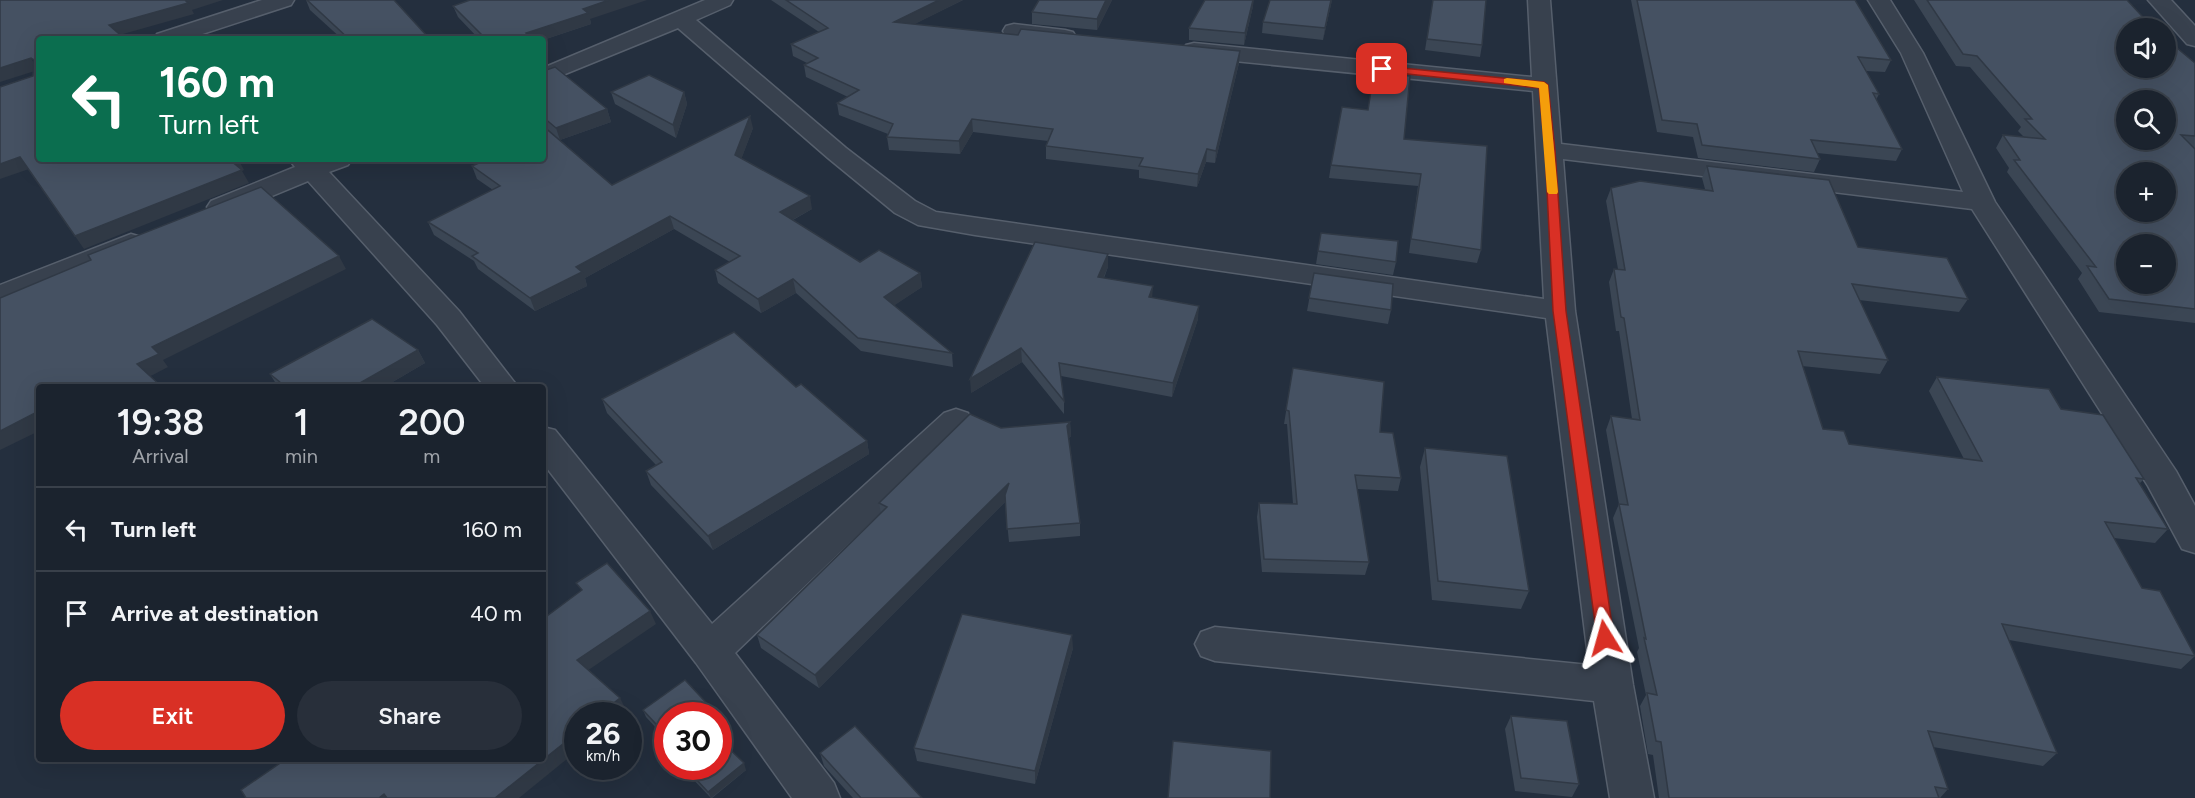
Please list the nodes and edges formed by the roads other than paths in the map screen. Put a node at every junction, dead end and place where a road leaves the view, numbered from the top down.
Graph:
1 (284, 0) edge
2 (722, 0) edge
3 (1539, 0) edge
4 (1879, 0) edge
5 (2159, 0) edge
6 (681, 19) junction
7 (1014, 31) dead end
8 (176, 36) edge
9 (1084, 38) edge
10 (2195, 39) edge
11 (1167, 47) edge
12 (546, 75) edge
13 (1544, 85) junction
14 (1550, 150) junction
15 (318, 162) edge
16 (1981, 202) junction
17 (194, 218) edge
18 (151, 235) edge
19 (0, 296) edge
20 (1560, 311) junction
21 (500, 384) edge
22 (956, 421) dead end
23 (546, 443) edge
24 (2195, 539) edge
25 (1215, 644) dead end
26 (710, 651) junction
27 (1612, 685) junction
28 (818, 798) edge
29 (1632, 798) edge

1 - 8 street
2 - 6 street
3 - 13 street
4 - 16 street
5 - 10 street
6 - 12 street
6 - 20 street
7 - 9 street
11 - 13 street
13 - 14 street
14 - 16 street
14 - 20 street
15 - 17 street
15 - 21 street
16 - 24 street
18 - 19 street
20 - 27 street
22 - 26 street
23 - 26 street
25 - 27 street
26 - 28 street
27 - 29 street

